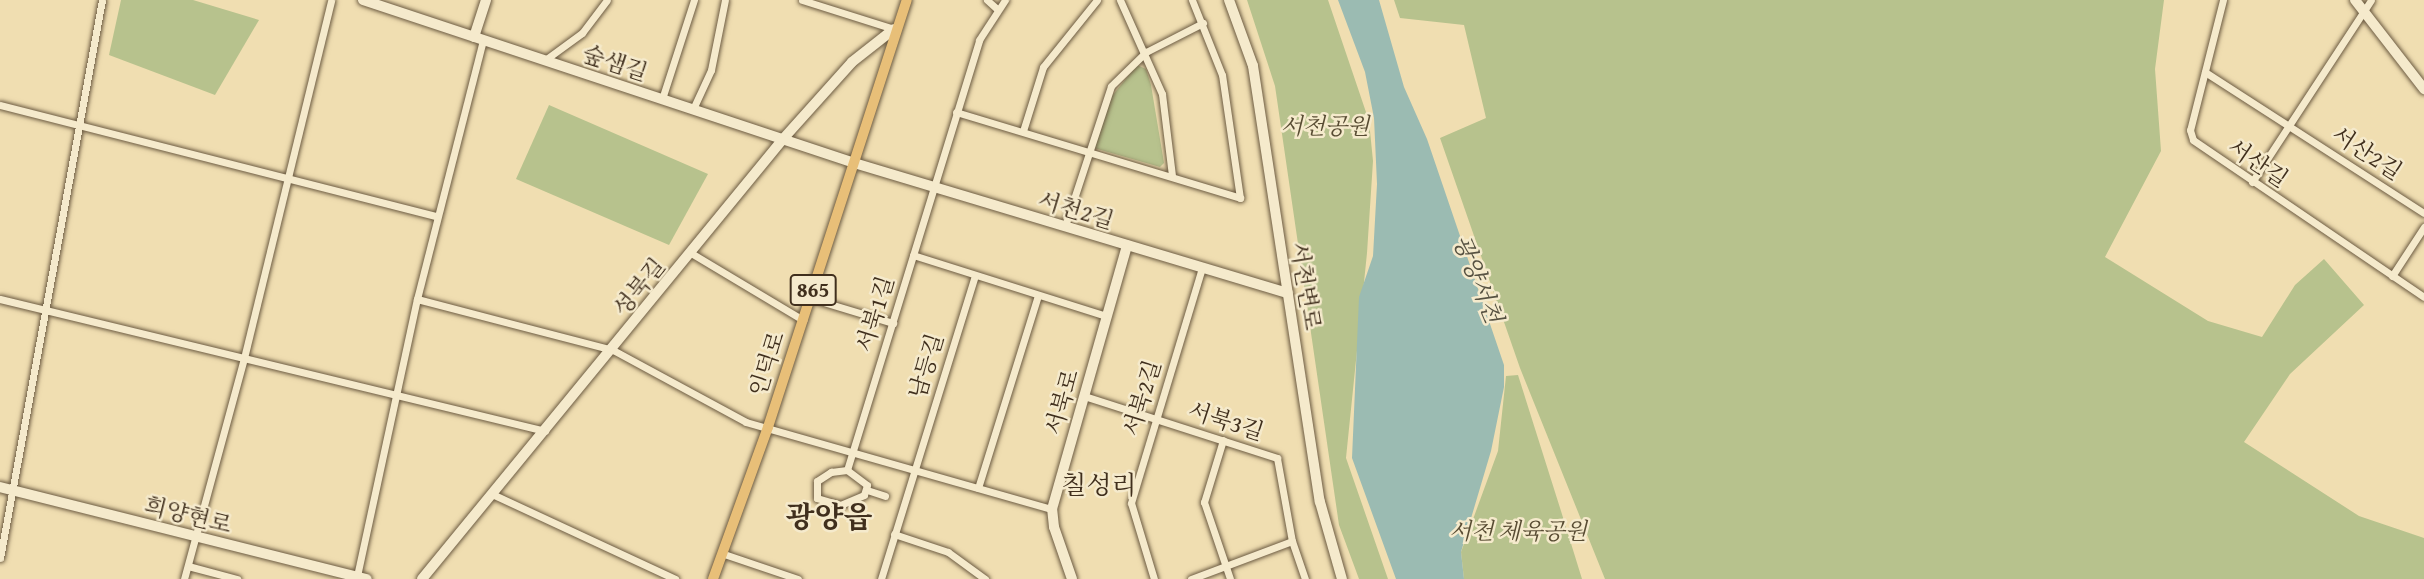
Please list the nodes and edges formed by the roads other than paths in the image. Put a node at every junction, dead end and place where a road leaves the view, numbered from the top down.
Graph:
1 (102, 0) edge
2 (331, 0) edge
3 (363, 0) edge
4 (486, 0) edge
5 (607, 0) edge
6 (694, 0) edge
7 (725, 0) edge
8 (802, 0) edge
9 (907, 0) edge
10 (987, 0) edge
11 (1005, 0) edge
12 (1097, 0) edge
13 (1120, 0) edge
14 (1192, 0) edge
15 (1229, 0) edge
16 (2222, 0) edge
17 (2355, 0) edge
18 (2371, 0) edge
19 (828, 4) edge
20 (997, 9) junction
21 (2363, 11) junction
22 (1203, 23) junction
23 (894, 29) junction
24 (478, 38) junction
25 (1146, 52) junction
26 (545, 60) junction
27 (2204, 72) junction
28 (2424, 89) edge
29 (662, 99) junction
30 (0, 105) edge
31 (693, 109) junction
32 (956, 112) junction
33 (2289, 125) junction
34 (77, 126) junction
35 (1023, 131) junction
36 (783, 139) junction
37 (1088, 152) junction
38 (854, 163) junction
39 (288, 176) junction
40 (1172, 176) junction
41 (2252, 182) junction
42 (934, 187) junction
43 (2424, 213) edge
44 (437, 216) junction
45 (1065, 226) junction
46 (2424, 227) edge
47 (1127, 245) junction
48 (691, 253) junction
49 (914, 255) junction
50 (1202, 268) junction
51 (975, 275) junction
52 (2392, 276) junction
53 (1287, 293) junction
54 (1038, 295) junction
55 (2424, 297) edge
56 (810, 298) junction
57 (0, 299) edge
58 (417, 299) junction
59 (46, 310) junction
60 (1107, 316) junction
61 (803, 320) junction
62 (893, 323) junction
63 (613, 351) junction
64 (244, 358) junction
65 (397, 394) junction
66 (1084, 396) junction
67 (1156, 419) junction
68 (768, 427) junction
69 (545, 431) junction
70 (1223, 440) junction
71 (853, 452) junction
72 (848, 470) junction
73 (914, 470) junction
74 (0, 487) edge
75 (978, 488) junction
76 (867, 490) junction
77 (16, 491) junction
78 (492, 494) junction
79 (885, 496) dead end
80 (1052, 509) junction
81 (894, 534) junction
82 (195, 537) junction
83 (1292, 541) junction
84 (724, 554) junction
85 (0, 558) edge
86 (188, 566) junction
87 (1225, 566) junction
88 (362, 578) edge
89 (184, 579) edge
90 (237, 579) edge
91 (422, 579) edge
92 (675, 579) edge
93 (713, 579) edge
94 (798, 579) edge
95 (881, 579) edge
96 (985, 579) edge
97 (1072, 579) edge
98 (1154, 579) edge
99 (1191, 579) edge
100 (1230, 579) edge
101 (1305, 579) edge
102 (1342, 579) edge

1 - 34 street
2 - 39 street
3 - 24 street, 숲샘길
4 - 24 street
5 - 26 street
6 - 29 street
7 - 31 street
8 - 19 street
9 - 23 main road, 인덕로 / 865
10 - 20 street
11 - 20 street, 서북1길
12 - 35 street
13 - 25 street
14 - 22 street
15 - 53 street, 서천변로
16 - 27 street, 서산길
17 - 21 street
18 - 21 street
19 - 23 street
20 - 32 street, 서북1길
21 - 28 street
21 - 33 street
22 - 25 street
22 - 40 street
23 - 36 street, 성북길
23 - 38 main road, 인덕로 / 865
24 - 26 street, 숲샘길
24 - 44 street
25 - 37 street
25 - 40 street
26 - 29 street, 숲샘길
27 - 33 street, 서산2길
27 - 41 street, 서산길
29 - 31 street, 숲샘길
30 - 34 street
31 - 36 street, 숲샘길
32 - 35 street
32 - 42 street, 서북1길
33 - 41 street
33 - 43 street, 서산2길
34 - 39 street
34 - 59 street
35 - 37 street
36 - 38 street, 숲샘길
36 - 48 street, 성북길
37 - 40 street
37 - 45 street
38 - 42 street, 서천2길
38 - 56 main road, 인덕로 / 865
39 - 44 street
39 - 64 street
41 - 52 street, 서산길
42 - 45 street, 서천2길
42 - 49 street, 서북1길
44 - 58 street
45 - 47 street, 서천2길
46 - 52 street
47 - 50 street, 서천2길
47 - 60 street, 서북로
48 - 61 street
48 - 63 street, 성북길
49 - 51 street
49 - 62 street, 서북1길
50 - 53 street, 서천2길
50 - 67 street, 서북2길
51 - 54 street
51 - 73 street, 남등길
52 - 55 street, 서산길
53 - 102 street, 서천변로
54 - 60 street
54 - 75 street
56 - 61 main road, 인덕로 / 865
56 - 62 street
57 - 59 street
58 - 63 street
58 - 65 street
59 - 64 street
59 - 77 street
60 - 66 street, 서북로
61 - 68 main road, 인덕로 / 865
62 - 71 street, 서북1길
63 - 68 street
63 - 69 street, 성북길
64 - 65 street
64 - 82 street
65 - 69 street
65 - 88 street
66 - 67 street, 서북3길
66 - 80 street, 서북로
67 - 70 street, 서북3길
67 - 98 street, 서북2길
68 - 71 street
68 - 84 main road, 인덕로 / 865
69 - 78 street, 성북길
70 - 83 street, 서북3길
70 - 87 street
71 - 72 street, 서북1길
71 - 73 street
72 - 76 street
72 - 76 street
73 - 75 street
73 - 81 street, 남등길
74 - 77 street, 희양현로
75 - 80 street
76 - 79 street
77 - 82 street, 희양현로
77 - 85 street
78 - 91 street, 성북길
78 - 92 street
80 - 97 street, 서북로
81 - 95 street, 남등길
81 - 96 street
82 - 86 street
82 - 88 street, 희양현로
83 - 87 street
83 - 101 street, 서북3길
84 - 93 main road, 인덕로 / 865
84 - 94 street
86 - 89 street
86 - 90 street
87 - 99 street
87 - 100 street

